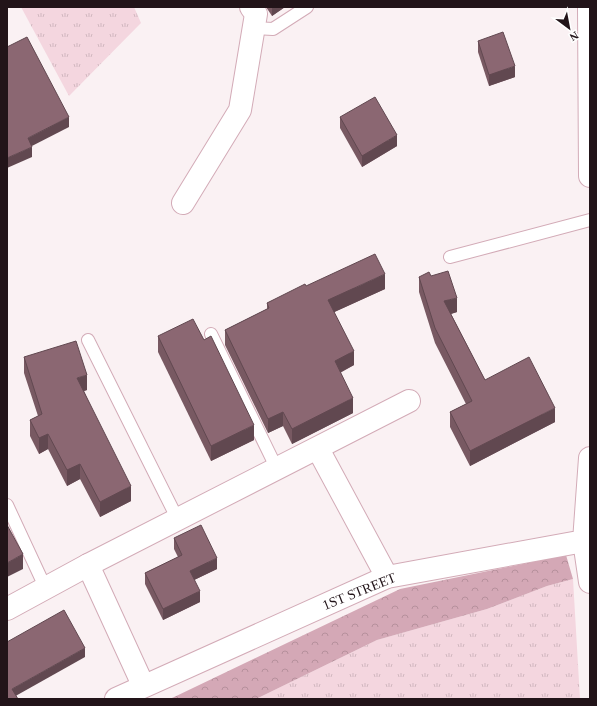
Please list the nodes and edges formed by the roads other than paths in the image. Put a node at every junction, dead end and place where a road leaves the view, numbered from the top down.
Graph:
1 (251, 7) edge
2 (307, 7) edge
3 (589, 7) edge
4 (253, 28) junction
5 (590, 176) edge
6 (183, 203) dead end
7 (590, 220) edge
8 (450, 257) dead end
9 (211, 334) dead end
10 (88, 340) dead end
11 (409, 401) dead end
12 (318, 448) junction
13 (590, 458) edge
14 (277, 469) junction
15 (7, 505) edge
16 (178, 520) junction
17 (588, 542) edge
18 (88, 566) junction
19 (387, 577) junction
20 (590, 582) edge
21 (46, 589) junction
22 (7, 609) edge
23 (143, 685) junction
24 (116, 699) edge

1 - 4 street
2 - 4 lane
3 - 5 street
4 - 6 street
7 - 8 lane
9 - 14 lane
10 - 16 lane
11 - 12 street
12 - 14 street
12 - 19 street
13 - 17 street
14 - 16 street
15 - 21 lane
16 - 18 street
17 - 19 street, 1ST STREET
17 - 20 street
18 - 21 street
18 - 23 street
19 - 23 street, 1ST STREET
21 - 22 street
23 - 24 street, 1ST STREET

